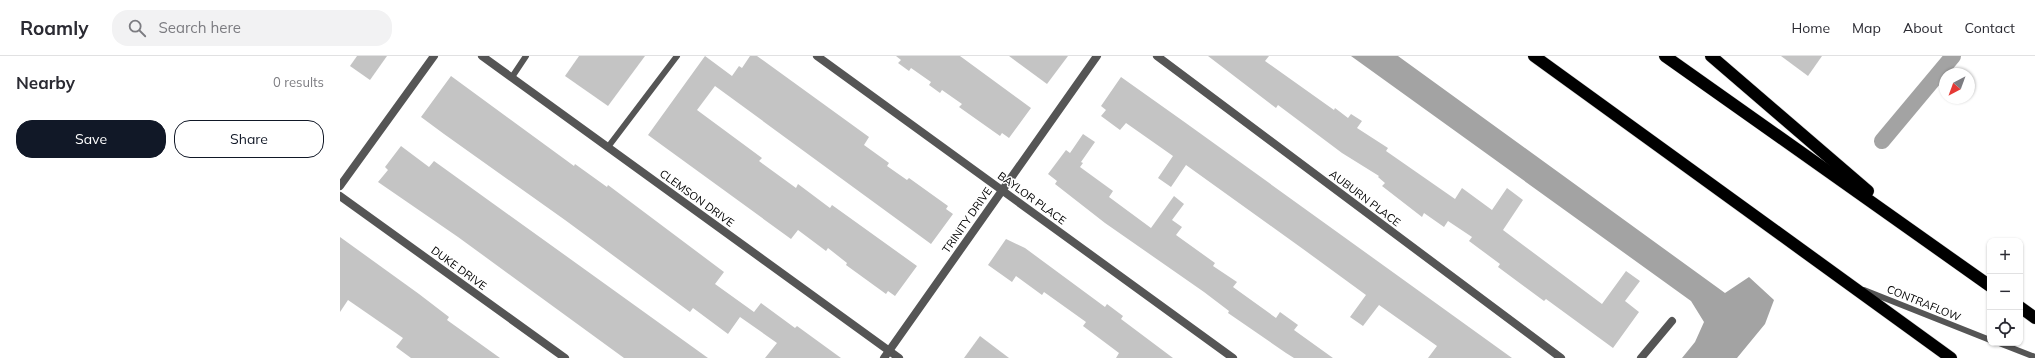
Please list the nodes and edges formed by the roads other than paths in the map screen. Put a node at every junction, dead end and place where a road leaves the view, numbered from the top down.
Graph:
1 (434, 56) edge
2 (482, 56) edge
3 (526, 56) edge
4 (677, 56) edge
5 (817, 56) edge
6 (1097, 56) edge
7 (1157, 56) edge
8 (1534, 56) edge
9 (1665, 56) edge
10 (1711, 56) edge
11 (512, 77) junction
12 (608, 148) junction
13 (340, 186) edge
14 (1001, 190) junction
15 (340, 196) edge
16 (1930, 243) junction
17 (1850, 284) junction
18 (1987, 284) edge
19 (2023, 309) edge
20 (2035, 318) edge
21 (1672, 321) dead end
22 (1987, 339) edge
23 (2007, 346) edge
24 (887, 355) edge
25 (2035, 357) edge
26 (565, 358) edge
27 (899, 358) edge
28 (1233, 358) edge
29 (1561, 358) edge
30 (1641, 358) edge
31 (1951, 358) edge

1 - 13 street
2 - 11 street, CLEMSON DRIVE
3 - 11 lane
4 - 12 lane
5 - 14 street, BAYLOR PLACE
6 - 14 street, TRINITY DRIVE
7 - 29 street, AUBURN PLACE
8 - 17 highway
9 - 16 highway
10 - 16 highway
11 - 12 street, CLEMSON DRIVE
12 - 24 street, CLEMSON DRIVE
14 - 24 street, TRINITY DRIVE
14 - 28 street, BAYLOR PLACE
15 - 26 street, DUKE DRIVE
16 - 18 highway
17 - 22 lane, CONTRAFLOW
17 - 31 highway
19 - 20 highway
21 - 30 street
23 - 25 lane
24 - 27 street, CLEMSON DRIVE

